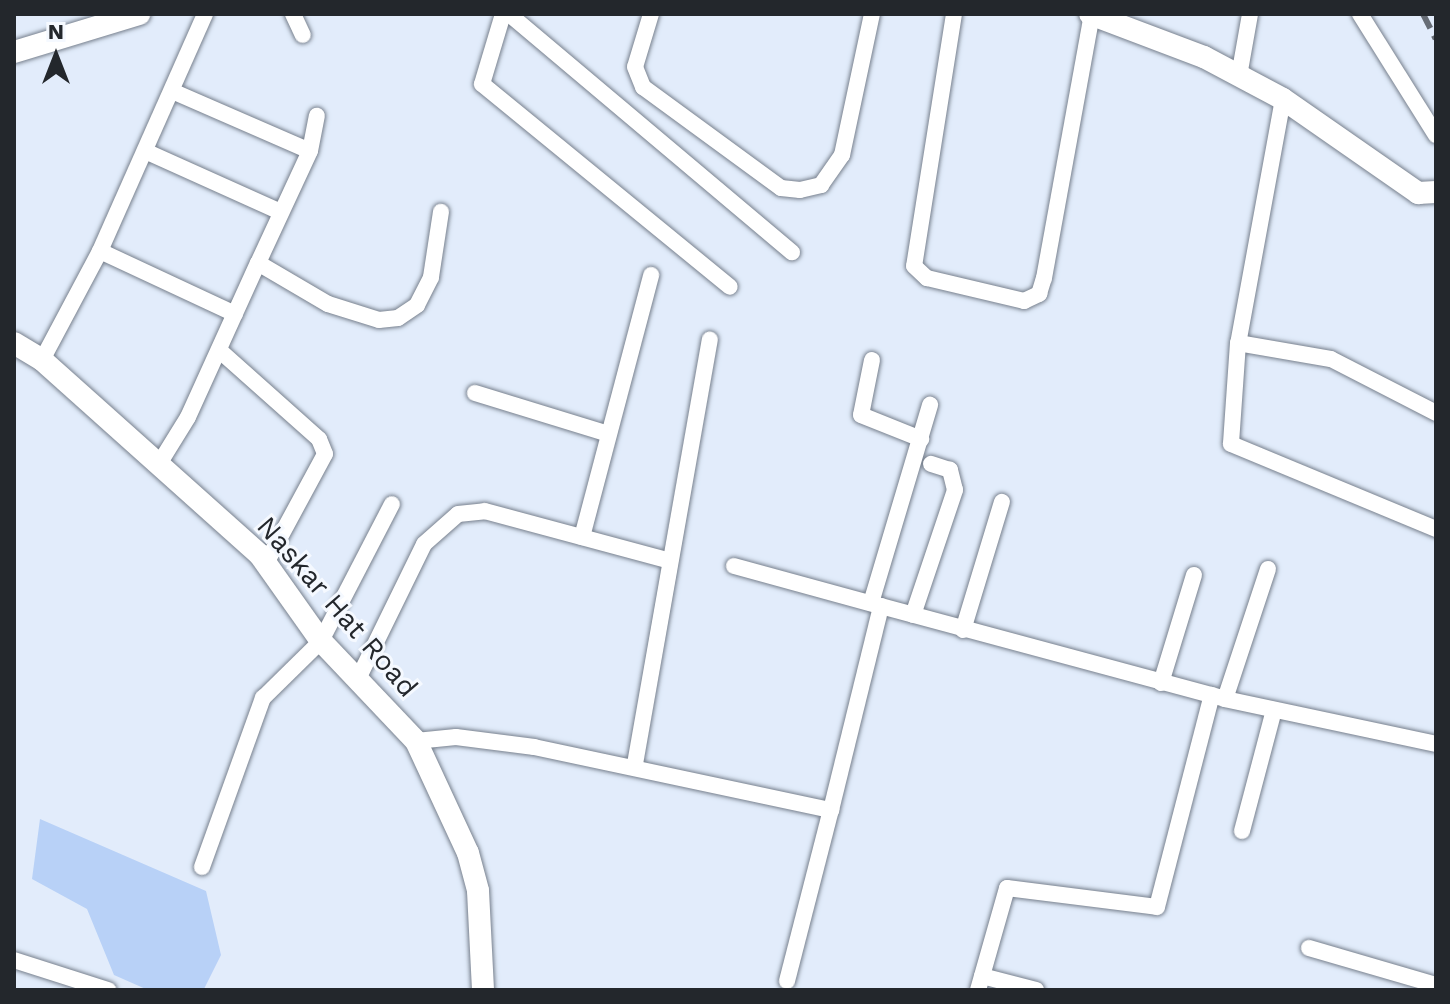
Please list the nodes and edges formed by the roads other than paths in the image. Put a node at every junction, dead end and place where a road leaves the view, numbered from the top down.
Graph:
1 (139, 14) edge
2 (205, 14) edge
3 (293, 14) edge
4 (506, 14) edge
5 (651, 14) edge
6 (872, 14) edge
7 (954, 14) edge
8 (1091, 14) edge
9 (1250, 14) edge
10 (1360, 14) edge
11 (303, 35) dead end
12 (14, 52) edge
13 (1239, 76) junction
14 (172, 91) junction
15 (1283, 99) junction
16 (317, 116) dead end
17 (1436, 135) edge
18 (145, 151) junction
19 (310, 151) junction
20 (1435, 196) edge
21 (281, 212) junction
22 (441, 212) dead end
23 (100, 251) junction
24 (792, 252) dead end
25 (258, 263) junction
26 (651, 275) dead end
27 (730, 287) dead end
28 (235, 314) junction
29 (710, 340) dead end
30 (14, 343) edge
31 (1238, 343) junction
32 (219, 350) junction
33 (42, 360) junction
34 (872, 360) dead end
35 (475, 393) dead end
36 (930, 405) dead end
37 (1436, 413) edge
38 (608, 434) junction
39 (921, 439) junction
40 (159, 464) junction
41 (931, 464) dead end
42 (1002, 502) dead end
43 (392, 504) dead end
44 (1436, 529) edge
45 (582, 537) junction
46 (667, 560) junction
47 (266, 563) junction
48 (734, 566) dead end
49 (1268, 569) dead end
50 (1194, 575) dead end
51 (876, 605) junction
52 (913, 615) junction
53 (963, 630) junction
54 (321, 641) junction
55 (358, 679) junction
56 (1161, 683) junction
57 (1218, 697) junction
58 (1274, 710) junction
59 (416, 741) junction
60 (1436, 744) edge
61 (635, 764) junction
62 (831, 810) junction
63 (1242, 831) dead end
64 (202, 867) dead end
65 (1309, 948) dead end
66 (14, 960) edge
67 (787, 981) dead end
68 (980, 983) edge
69 (1436, 985) edge
70 (110, 990) edge
71 (483, 990) edge
72 (1036, 990) edge

1 - 12 street
2 - 14 street
3 - 11 street
4 - 24 street
4 - 27 street
5 - 6 street
7 - 8 street
8 - 13 street
9 - 13 street
10 - 17 street
13 - 15 street
14 - 18 street
14 - 19 street
15 - 20 street
15 - 31 street
16 - 19 street
18 - 21 street
18 - 23 street
19 - 21 street
21 - 25 street
22 - 25 street
23 - 28 street
23 - 33 street
25 - 28 street
26 - 38 street
28 - 32 street
29 - 46 street
30 - 33 street, Naskar Hat Road
31 - 37 street
31 - 44 street
32 - 40 street
32 - 47 street
33 - 40 street, Naskar Hat Road
34 - 39 street
35 - 38 street
36 - 39 street
38 - 45 street
39 - 51 street
40 - 47 street, Naskar Hat Road
41 - 52 street
42 - 53 street
43 - 54 street
45 - 46 street
45 - 55 street
46 - 61 street
47 - 54 street, Naskar Hat Road
48 - 51 street
49 - 57 street
50 - 56 street
51 - 52 street
51 - 62 street
52 - 53 street
53 - 56 street
54 - 55 street, Naskar Hat Road
54 - 64 street
55 - 59 street, Naskar Hat Road
56 - 57 street
57 - 58 street
57 - 68 street
58 - 60 street
58 - 63 street
59 - 61 street
59 - 71 street, Naskar Hat Road
61 - 62 street
62 - 67 street
65 - 69 street
66 - 70 street
68 - 72 street

